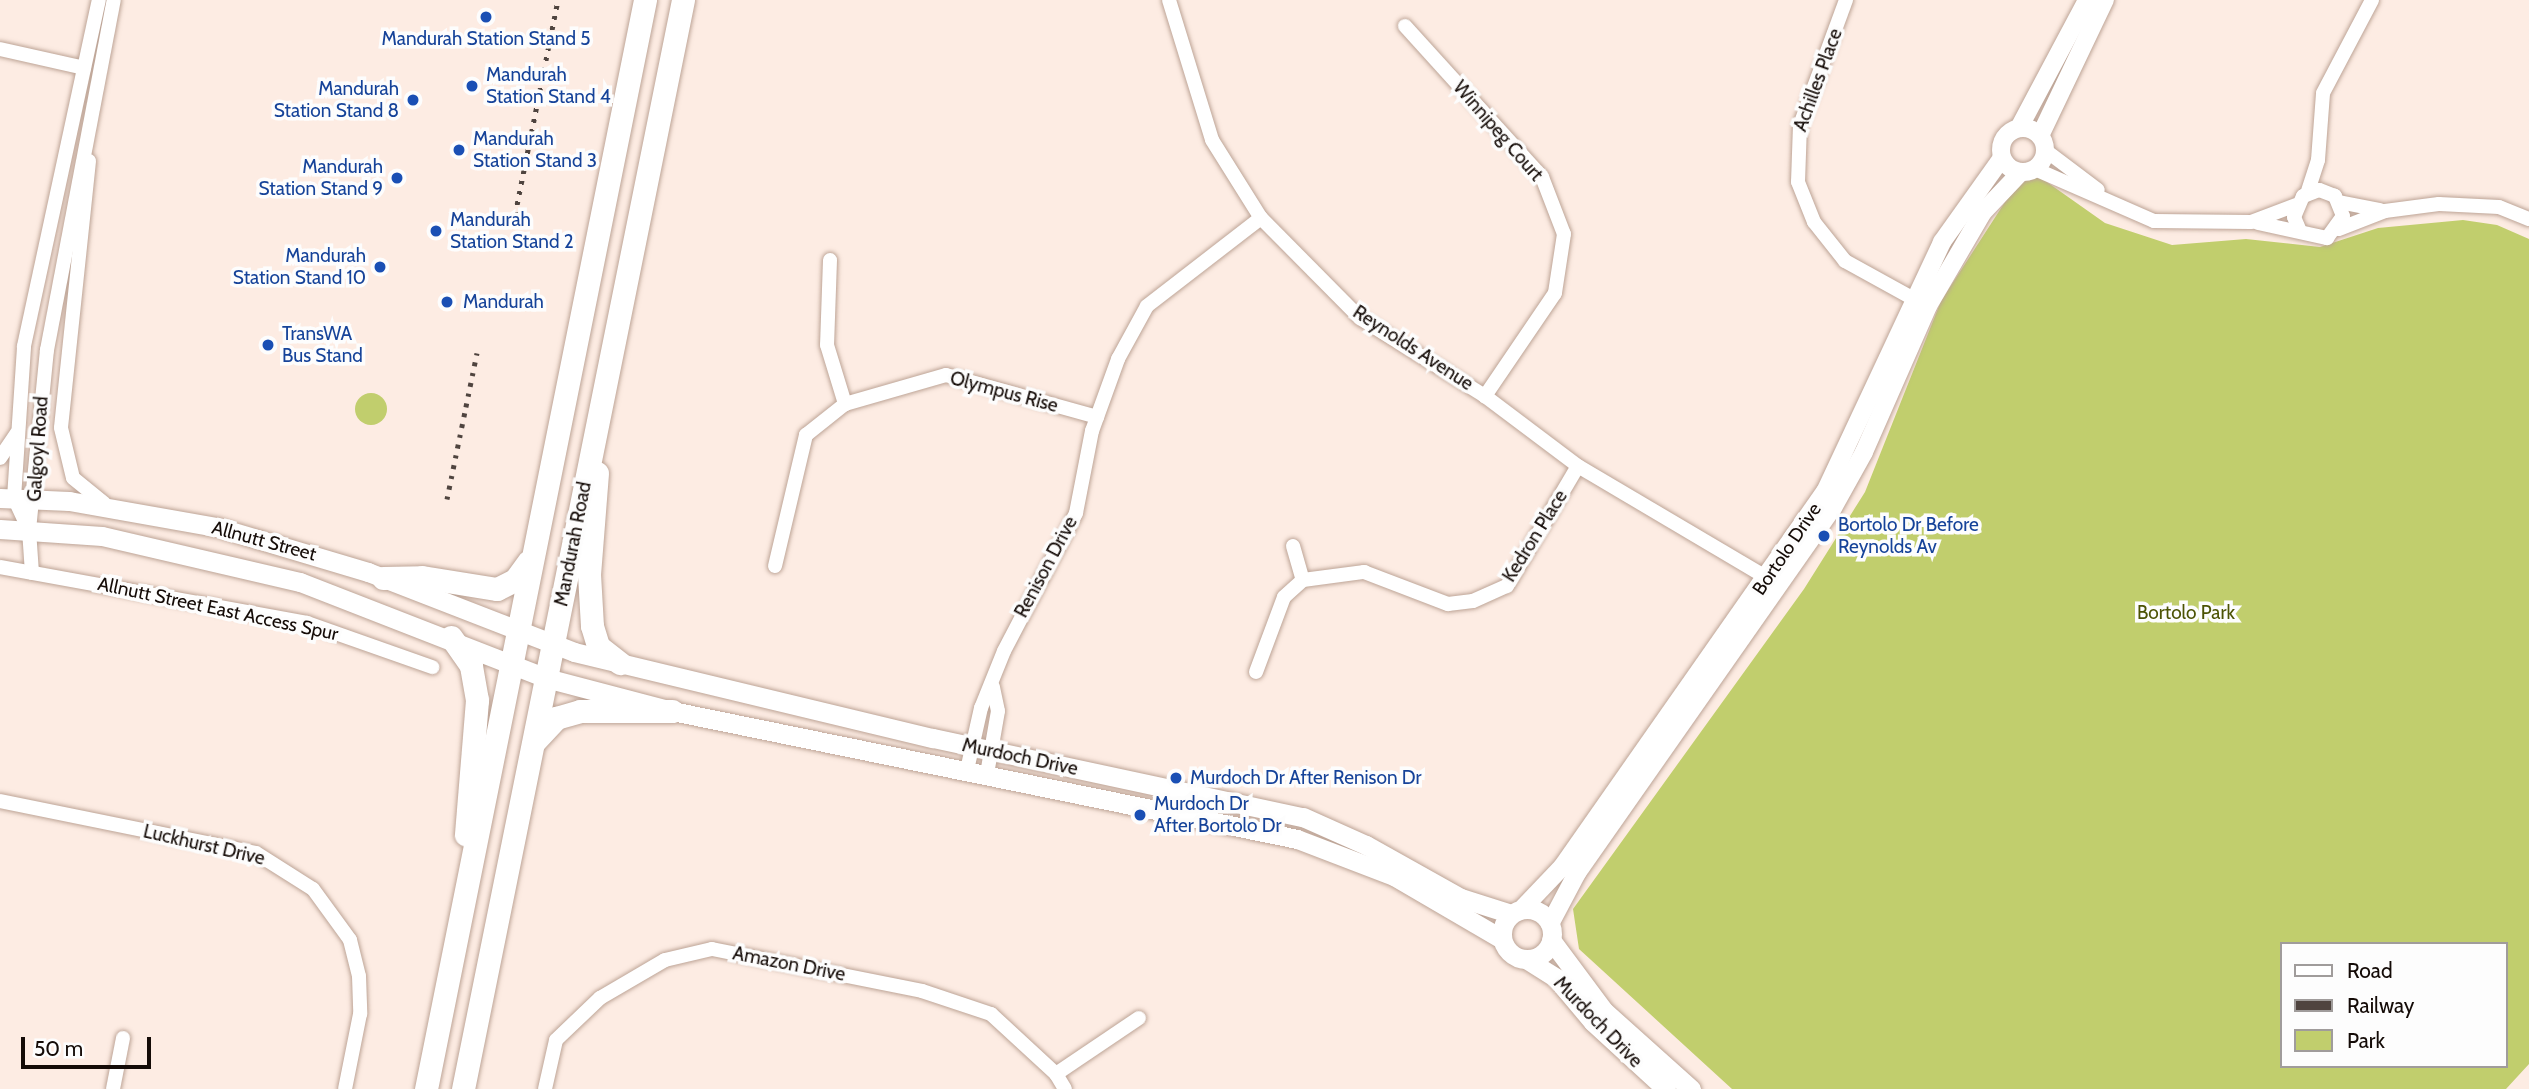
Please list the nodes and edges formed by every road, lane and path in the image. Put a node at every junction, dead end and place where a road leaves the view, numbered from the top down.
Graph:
1 (99, 0) edge
2 (114, 0) edge
3 (645, 0) edge
4 (683, 0) edge
5 (1169, 0) edge
6 (1846, 0) edge
7 (2087, 0) edge
8 (2105, 0) edge
9 (2372, 0) edge
10 (1405, 26) dead end
11 (0, 49) edge
12 (84, 68) junction
13 (90, 125) junction
14 (2020, 128) junction
15 (2042, 143) junction
16 (2002, 158) junction
17 (2318, 160) junction
18 (2028, 170) junction
19 (2307, 194) junction
20 (2337, 199) junction
21 (2115, 204) junction
22 (2296, 205) junction
23 (2385, 211) junction
24 (1261, 218) junction
25 (2529, 219) edge
26 (2250, 222) junction
27 (2299, 229) junction
28 (2339, 229) junction
29 (830, 260) dead end
30 (1921, 303) junction
31 (1485, 396) junction
32 (845, 404) junction
33 (1097, 417) junction
34 (21, 422) junction
35 (596, 431) junction
36 (0, 458) edge
37 (1578, 466) junction
38 (7, 498) edge
39 (36, 498) junction
40 (115, 508) junction
41 (0, 529) edge
42 (29, 530) junction
43 (535, 542) junction
44 (1293, 546) dead end
45 (775, 566) dead end
46 (0, 567) edge
47 (32, 573) junction
48 (383, 578) junction
49 (1303, 580) junction
50 (1774, 582) junction
51 (517, 631) junction
52 (451, 637) junction
53 (553, 644) junction
54 (511, 663) junction
55 (620, 663) junction
56 (432, 667) dead end
57 (1256, 672) dead end
58 (546, 678) junction
59 (672, 711) junction
60 (532, 746) junction
61 (982, 749) junction
62 (977, 772) junction
63 (0, 801) edge
64 (465, 894) junction
65 (1517, 911) junction
66 (1551, 932) junction
67 (1502, 939) junction
68 (1526, 959) junction
69 (1139, 1018) dead end
70 (123, 1038) dead end
71 (1056, 1074) junction
72 (113, 1089) edge
73 (345, 1089) edge
74 (426, 1089) edge
75 (463, 1089) edge
76 (545, 1089) edge
77 (1065, 1089) edge
78 (1666, 1089) edge
79 (1691, 1089) edge

1 - 12 street, Galgoyl Road
2 - 13 street, Galgoyl Road
3 - 43 highway, Mandurah Road
4 - 35 highway, Mandurah Road
5 - 24 street, Reynolds Avenue
6 - 30 street, Achilles Place
7 - 14 street
8 - 15 street
9 - 17 street
10 - 31 street, Winnipeg Court
11 - 12 street
12 - 34 street, Galgoyl Road
13 - 39 street, Galgoyl Road
13 - 40 street
14 - 15 street
14 - 16 street, Bortolo Drive
15 - 18 street, Bortolo Drive
15 - 21 street
16 - 18 street
16 - 30 street, Bortolo Drive
17 - 19 street
17 - 20 street
18 - 21 street
18 - 30 street, Bortolo Drive
19 - 20 street
19 - 22 street
20 - 23 street
20 - 28 street
21 - 26 street
22 - 26 street
22 - 27 street
23 - 25 street
23 - 28 street
24 - 31 street, Reynolds Avenue
24 - 33 street, Renison Drive
26 - 27 street
27 - 28 street
29 - 32 street
30 - 50 street, Bortolo Drive
31 - 37 street, Reynolds Avenue
32 - 33 street, Olympus Rise
32 - 45 street, Olympus Rise
33 - 61 street, Renison Drive
34 - 36 street
34 - 38 street, Galgoyl Road
35 - 53 highway, Mandurah Road
35 - 55 highway
37 - 49 street, Kedron Place
37 - 50 street, Reynolds Avenue
38 - 39 main road, Allnutt Street
38 - 42 street, Galgoyl Road
39 - 40 main road, Allnutt Street
39 - 42 street, Galgoyl Road
40 - 48 main road, Allnutt Street
41 - 42 main road, Allnutt Street
42 - 47 street
42 - 52 main road, Allnutt Street
43 - 48 highway
43 - 51 highway, Mandurah Road
44 - 49 street
46 - 47 street, Allnutt Street East Access Spur
47 - 56 street, Allnutt Street East Access Spur
48 - 51 main road, Allnutt Street
49 - 57 street
50 - 65 street, Bortolo Drive
50 - 66 street, Bortolo Drive
51 - 53 main road, Murdoch Drive
51 - 54 highway, Mandurah Road
52 - 54 main road, Allnutt Street
52 - 64 highway
53 - 55 main road, Murdoch Drive
53 - 58 highway, Mandurah Road
54 - 58 main road, Murdoch Drive
54 - 64 highway, Mandurah Road
55 - 61 main road, Murdoch Drive
58 - 59 main road, Murdoch Drive
58 - 60 highway, Mandurah Road
59 - 60 highway
59 - 62 main road, Murdoch Drive
60 - 75 highway, Mandurah Road
61 - 62 street, Renison Drive
61 - 65 main road, Murdoch Drive
62 - 67 main road, Murdoch Drive
63 - 73 street, Luckhurst Drive
64 - 74 highway, Mandurah Road
65 - 66 main road, Murdoch Drive
65 - 67 main road
66 - 68 main road, Murdoch Drive
66 - 79 main road, Murdoch Drive
67 - 68 main road, Murdoch Drive
68 - 78 main road, Murdoch Drive
69 - 71 street
70 - 72 street
71 - 76 street, Amazon Drive
71 - 77 street, Amazon Drive

